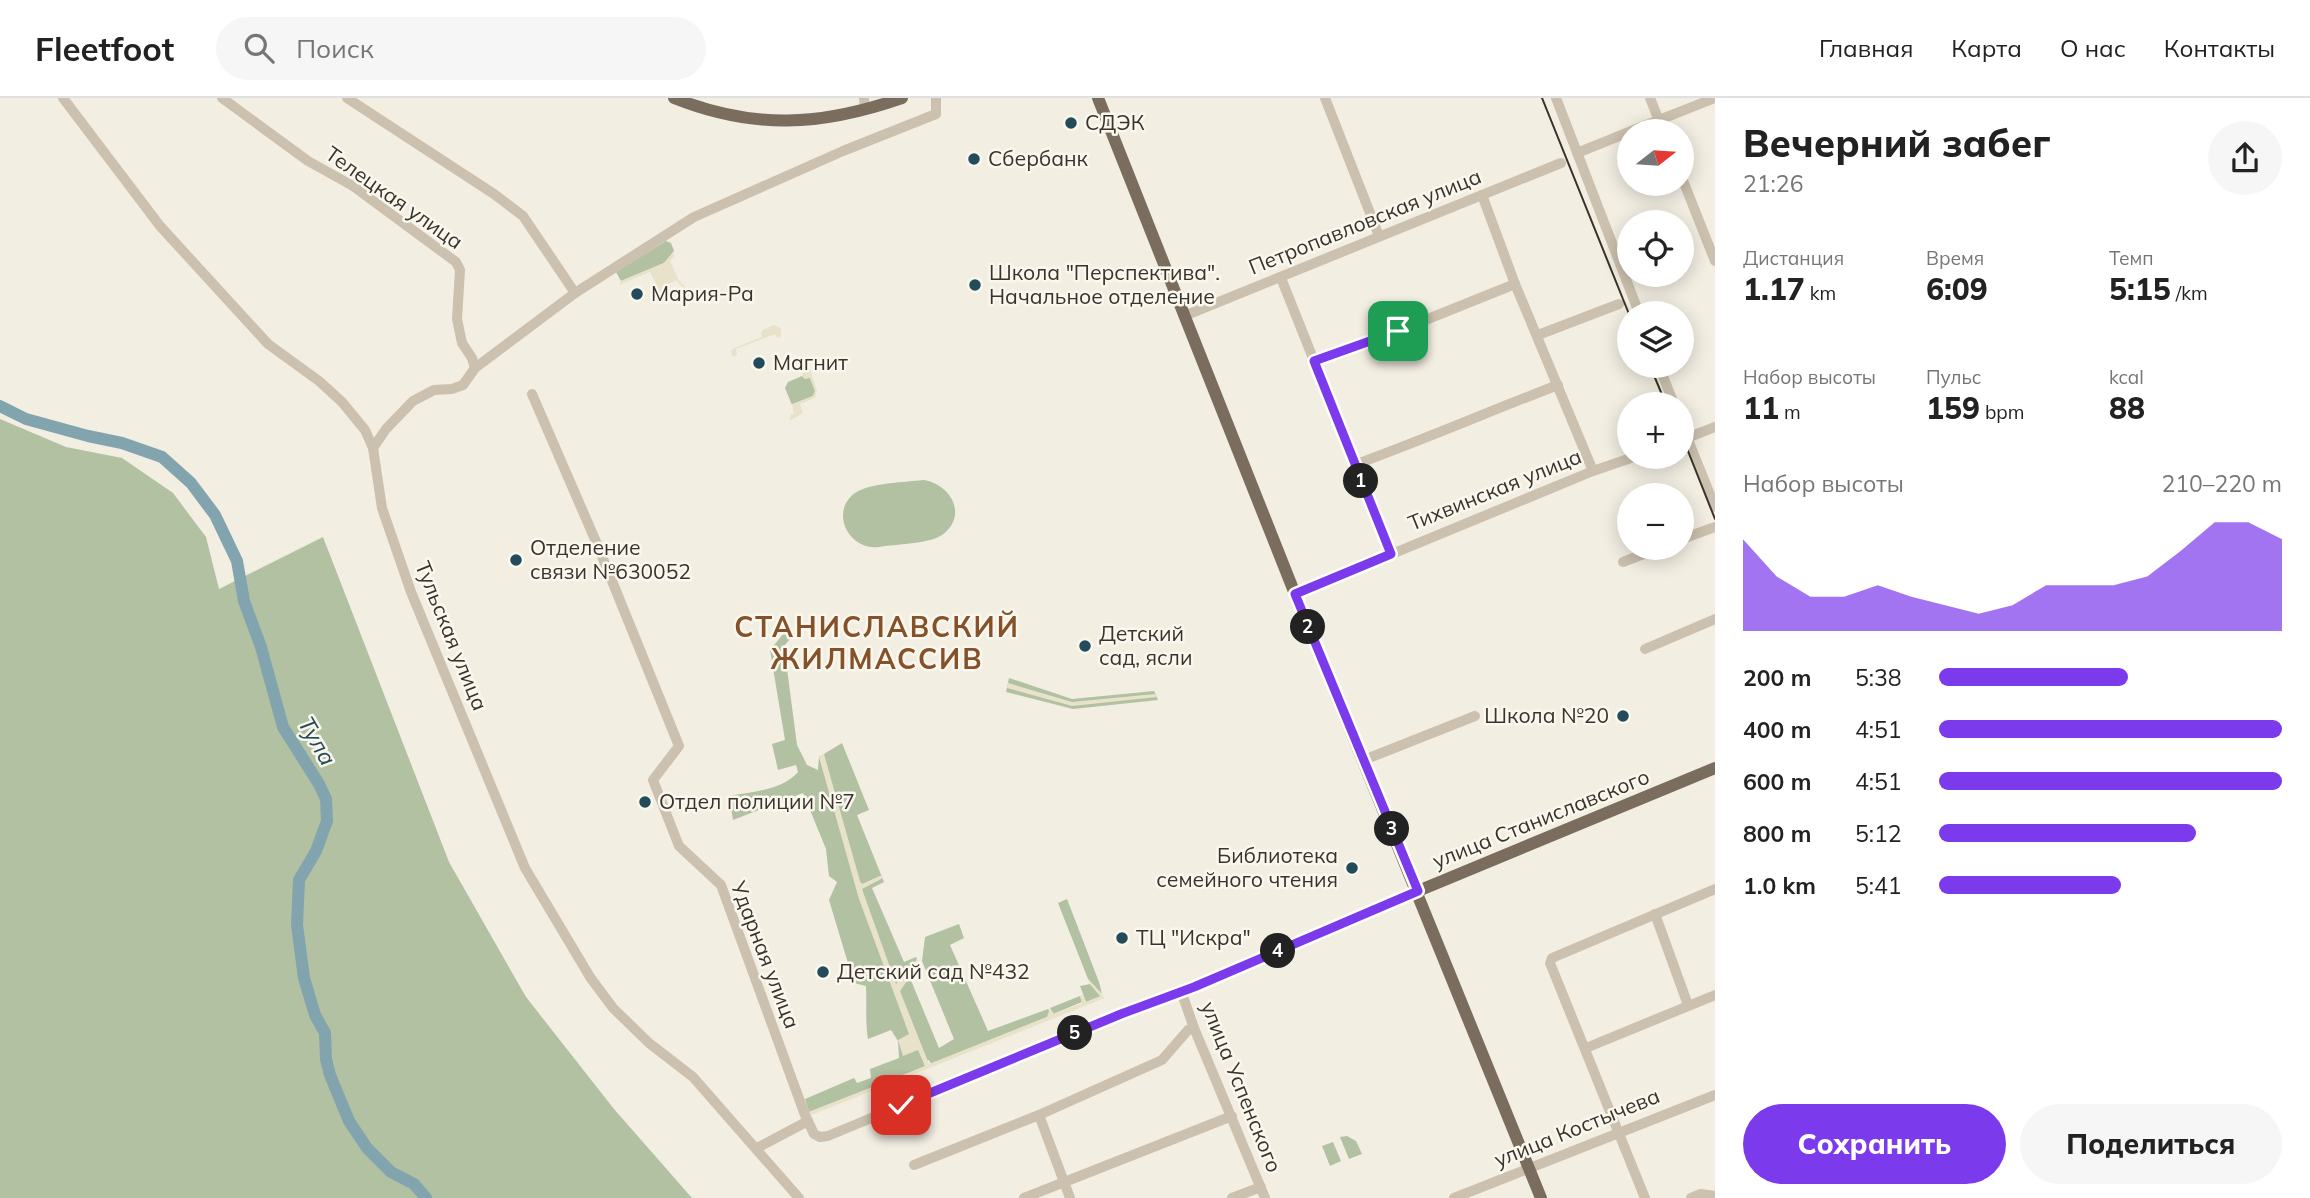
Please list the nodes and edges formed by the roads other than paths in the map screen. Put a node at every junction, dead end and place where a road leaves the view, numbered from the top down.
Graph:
1 (63, 98) edge
2 (222, 98) edge
3 (347, 98) edge
4 (674, 98) edge
5 (902, 98) edge
6 (936, 98) edge
7 (1098, 98) edge
8 (1325, 98) edge
9 (1556, 98) edge
10 (1650, 98) edge
11 (1715, 98) edge
12 (864, 104) edge
13 (1658, 119) edge
14 (1674, 119) edge
15 (1617, 137) edge
16 (1577, 152) junction
17 (1561, 163) dead end
18 (1482, 195) junction
19 (1689, 196) edge
20 (1379, 236) junction
21 (1715, 261) edge
22 (1281, 278) junction
23 (1515, 284) junction
24 (575, 293) junction
25 (1634, 301) edge
26 (1617, 305) edge
27 (1184, 316) junction
28 (1538, 335) junction
29 (1314, 361) junction
30 (475, 368) junction
31 (1558, 385) junction
32 (532, 394) dead end
33 (1715, 427) edge
34 (1694, 435) edge
35 (373, 448) junction
36 (1694, 461) edge
37 (1617, 463) edge
38 (1354, 465) junction
39 (1592, 471) junction
40 (1715, 507) edge
41 (1715, 527) edge
42 (1694, 535) edge
43 (1391, 554) junction
44 (1628, 560) edge
45 (1623, 562) dead end
46 (1295, 594) junction
47 (1715, 620) edge
48 (1645, 649) dead end
49 (1475, 716) dead end
50 (1364, 760) junction
51 (1715, 768) edge
52 (1715, 889) edge
53 (1418, 891) junction
54 (1655, 914) junction
55 (1181, 990) junction
56 (1715, 995) edge
57 (1688, 1005) junction
58 (1194, 1028) junction
59 (1586, 1048) junction
60 (1715, 1095) edge
61 (1039, 1115) junction
62 (1232, 1116) junction
63 (808, 1121) junction
64 (1619, 1131) junction
65 (757, 1148) junction
66 (914, 1165) dead end
67 (1529, 1168) junction
68 (1065, 1183) junction
69 (1263, 1192) edge
70 (1715, 1196) edge
71 (799, 1198) edge
72 (1024, 1198) edge
73 (1070, 1198) edge
74 (1233, 1198) edge
75 (1454, 1198) edge
76 (1541, 1198) edge
77 (1645, 1198) edge
78 (1691, 1198) edge

1 - 35 street, Тульская улица
2 - 30 street, Телецкая улица
3 - 24 street
4 - 12 main road
5 - 12 main road
6 - 24 street
7 - 27 main road
8 - 20 street
9 - 16 street
10 - 13 street
11 - 14 street
15 - 16 street
16 - 25 street
17 - 18 street, Петропавловская улица
18 - 20 street, Петропавловская улица
18 - 23 street
19 - 21 street
20 - 22 street, Петропавловская улица
22 - 27 street, Петропавловская улица
22 - 29 street
23 - 28 street
23 - 29 street
24 - 30 street
26 - 28 street
27 - 46 main road
28 - 31 street
29 - 38 street
30 - 35 street
31 - 38 street
31 - 39 street
32 - 63 street, Ударная улица
33 - 34 street
35 - 65 street, Тульская улица
36 - 40 street
37 - 39 street, Тихвинская улица
38 - 43 street
39 - 43 street, Тихвинская улица
41 - 42 street
43 - 46 street, Тихвинская улица
44 - 45 street
46 - 50 main road
47 - 48 street
49 - 50 street
50 - 53 main road
51 - 53 main road, улица Станиславского
52 - 54 street
53 - 55 street, улица Станиславского
53 - 67 main road
54 - 57 street
54 - 59 street
55 - 58 street, улица Успенского
55 - 63 street, улица Станиславского
56 - 57 street
57 - 59 street
58 - 61 street
58 - 62 street, улица Успенского
59 - 64 street
60 - 64 street, улица Костычева
61 - 66 street
61 - 68 street
62 - 68 street
62 - 69 street, улица Успенского
63 - 65 street
64 - 67 street, улица Костычева
64 - 77 street
65 - 71 street, Тульская улица
67 - 75 street, улица Костычева
67 - 76 main road
68 - 72 street
68 - 73 street
69 - 74 street
70 - 78 street

